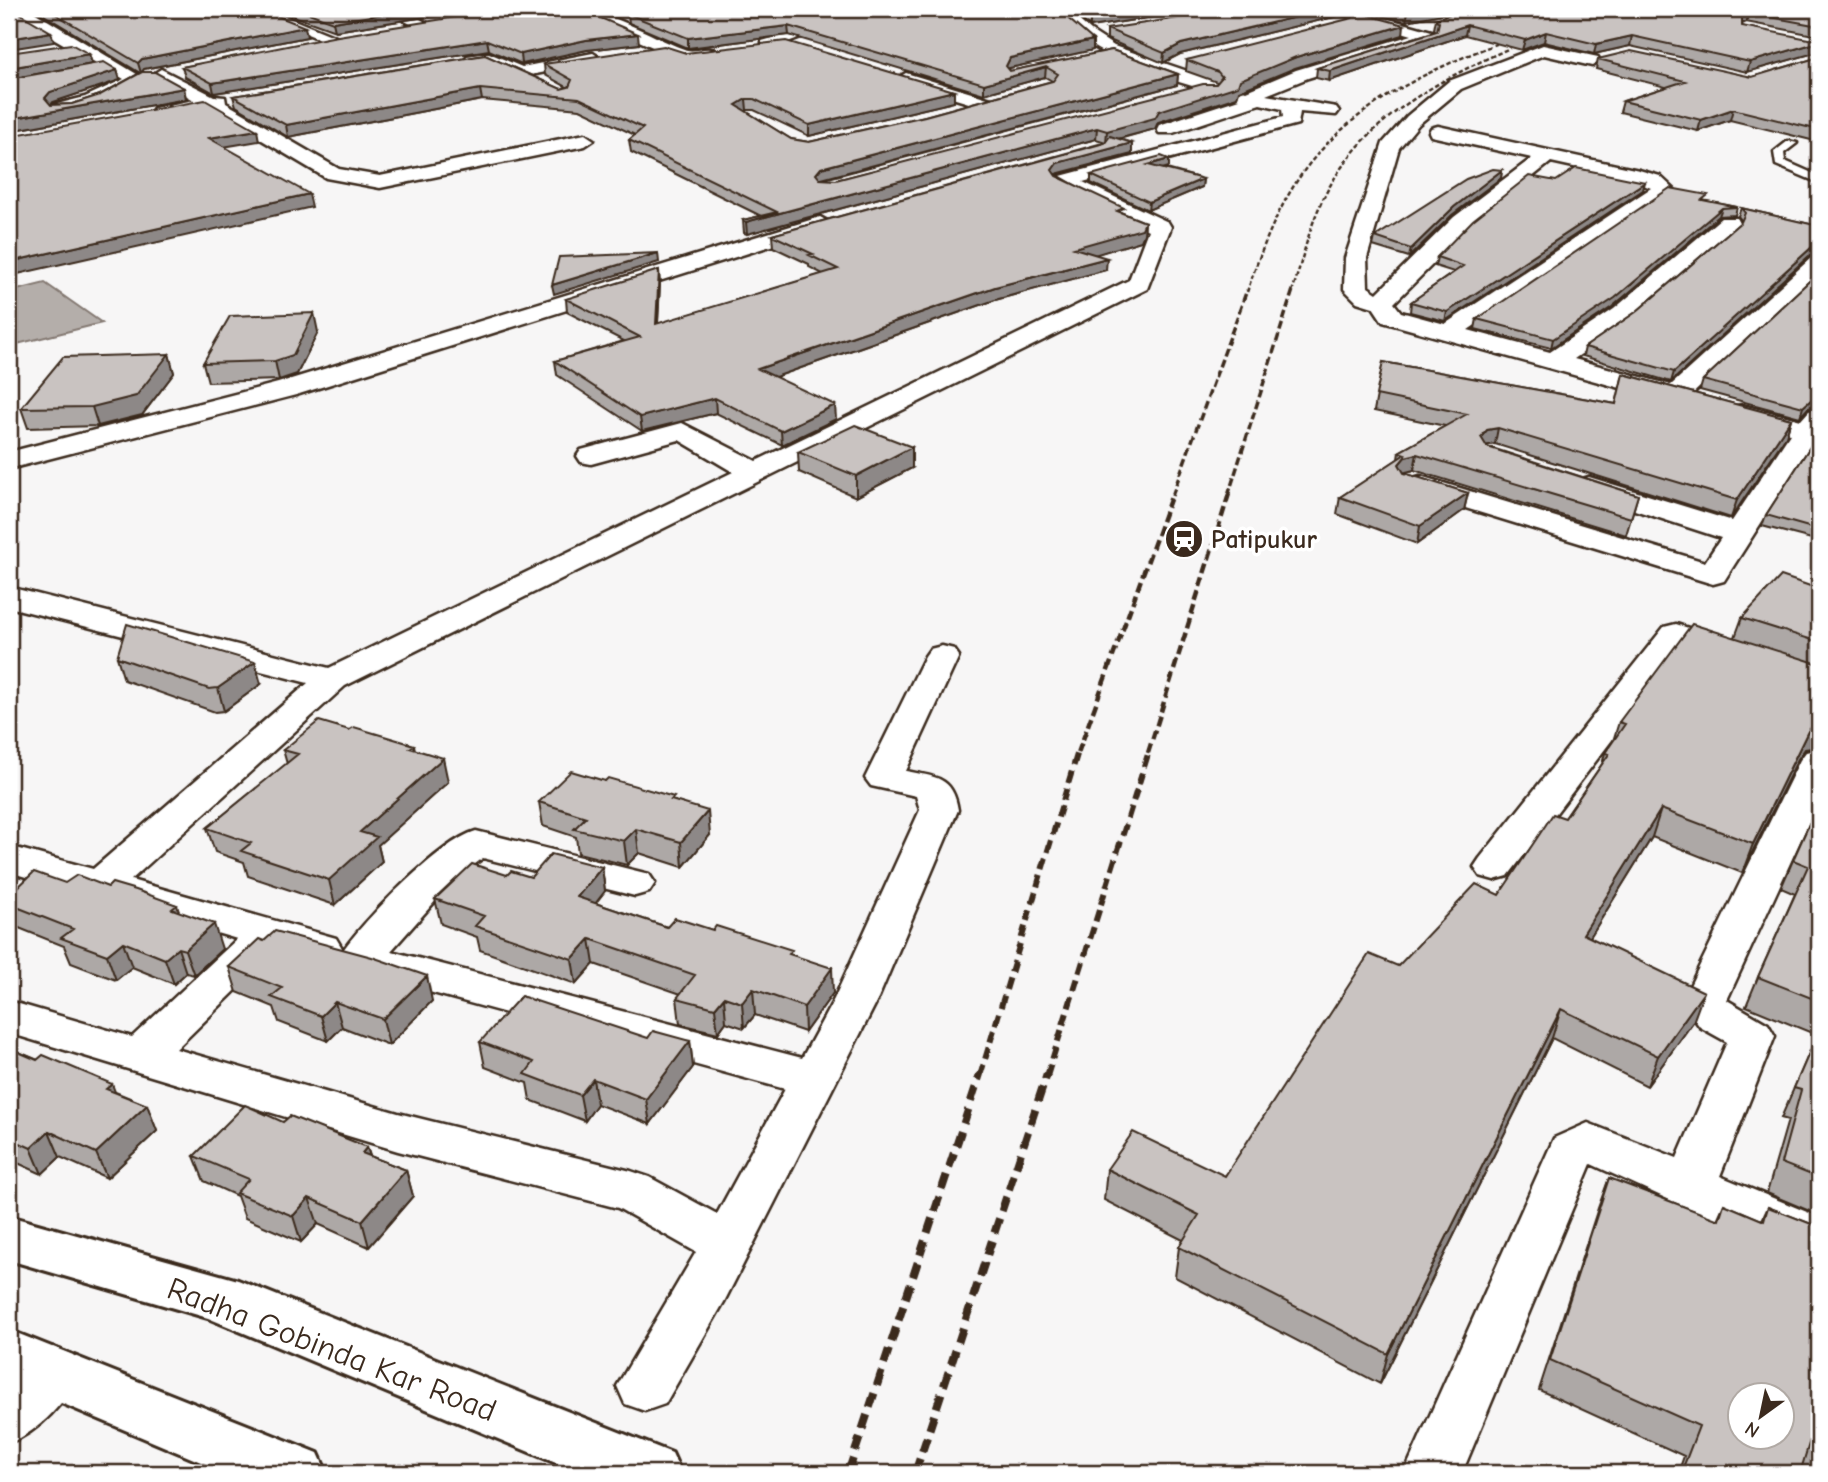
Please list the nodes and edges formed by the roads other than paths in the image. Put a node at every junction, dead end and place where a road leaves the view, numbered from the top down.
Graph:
1 (254, 9) edge
2 (388, 9) edge
3 (574, 9) edge
4 (1058, 9) edge
5 (51, 12) edge
6 (28, 15) edge
7 (628, 16) edge
8 (1339, 19) edge
9 (603, 20) junction
10 (1436, 21) edge
11 (9, 25) edge
12 (769, 26) edge
13 (395, 28) edge
14 (1413, 28) junction
15 (1112, 31) edge
16 (1086, 35) junction
17 (308, 44) edge
18 (768, 44) junction
19 (78, 45) junction
20 (749, 47) edge
21 (667, 48) junction
22 (53, 49) edge
23 (813, 49) edge
24 (725, 51) edge
25 (1114, 53) junction
26 (630, 54) edge
27 (605, 58) edge
28 (1086, 60) edge
29 (1187, 61) edge
30 (452, 64) edge
31 (115, 66) junction
32 (188, 69) edge
33 (1168, 70) junction
34 (1561, 70) dead end
35 (90, 71) edge
36 (520, 72) junction
37 (890, 73) edge
38 (161, 74) junction
39 (136, 79) junction
40 (986, 82) edge
41 (1203, 86) junction
42 (552, 87) edge
43 (948, 90) junction
44 (1177, 93) edge
45 (238, 98) edge
46 (1250, 99) junction
47 (211, 102) junction
48 (1292, 106) junction
49 (956, 111) edge
50 (1329, 111) dead end
51 (144, 115) edge
52 (9, 121) edge
53 (1438, 132) dead end
54 (1139, 136) edge
55 (585, 140) dead end
56 (1792, 143) edge
57 (1549, 154) junction
58 (1819, 180) edge
59 (837, 218) edge
60 (1729, 223) dead end
61 (1819, 263) edge
62 (1381, 302) junction
63 (1449, 332) junction
64 (1554, 361) junction
65 (1676, 395) junction
66 (1815, 427) edge
67 (591, 456) dead end
68 (9, 461) edge
69 (755, 472) junction
70 (1558, 476) edge
71 (1413, 482) edge
72 (1738, 533) junction
73 (9, 597) edge
74 (942, 656) dead end
75 (333, 679) junction
76 (1819, 681) edge
77 (1819, 760) edge
78 (27, 864) edge
79 (1494, 867) dead end
80 (635, 883) dead end
81 (101, 885) junction
82 (9, 902) edge
83 (268, 934) junction
84 (360, 958) junction
85 (15, 1026) edge
86 (140, 1056) junction
87 (814, 1079) junction
88 (1690, 1187) junction
89 (9, 1238) edge
90 (1819, 1239) edge
91 (727, 1244) junction
92 (31, 1364) edge
93 (645, 1386) dead end
94 (9, 1417) edge
95 (296, 1473) edge
96 (650, 1473) edge
97 (1433, 1473) edge

1 - 17 street
2 - 13 street
3 - 9 street
4 - 16 street
5 - 6 street
6 - 11 street
6 - 19 street
7 - 9 street
8 - 14 street
9 - 21 street
10 - 14 street
12 - 18 street
14 - 46 street
15 - 16 street
16 - 25 street
18 - 20 street
18 - 23 street
19 - 22 street
19 - 31 street
21 - 24 street
21 - 26 street
25 - 28 street
25 - 33 street
27 - 36 street
29 - 33 street
30 - 36 street
31 - 35 lane
31 - 39 street
32 - 38 street
33 - 41 street
34 - 62 street
36 - 42 street
37 - 43 street
38 - 39 street
38 - 47 street
39 - 52 street
40 - 43 street
41 - 44 street
41 - 46 street
43 - 49 street
45 - 47 street
46 - 48 street
46 - 54 street
47 - 51 street
47 - 55 street
48 - 50 street
48 - 69 street
53 - 57 street
56 - 58 lane
57 - 62 street
57 - 63 street
59 - 68 street
60 - 64 street
61 - 65 street
62 - 63 street
63 - 64 street
64 - 65 street
65 - 66 street
66 - 72 street
67 - 69 street
69 - 75 street
70 - 72 street
71 - 72 street
73 - 75 street
74 - 87 street
75 - 81 street
76 - 79 street
77 - 88 street
78 - 81 street
78 - 82 street
80 - 84 street
81 - 83 street
83 - 84 street
83 - 86 street
84 - 87 street
85 - 86 street
86 - 91 street
87 - 91 street
88 - 90 street
88 - 97 street
89 - 96 main road, Radha Gobinda Kar Road
91 - 93 street
92 - 94 street
92 - 95 main road

